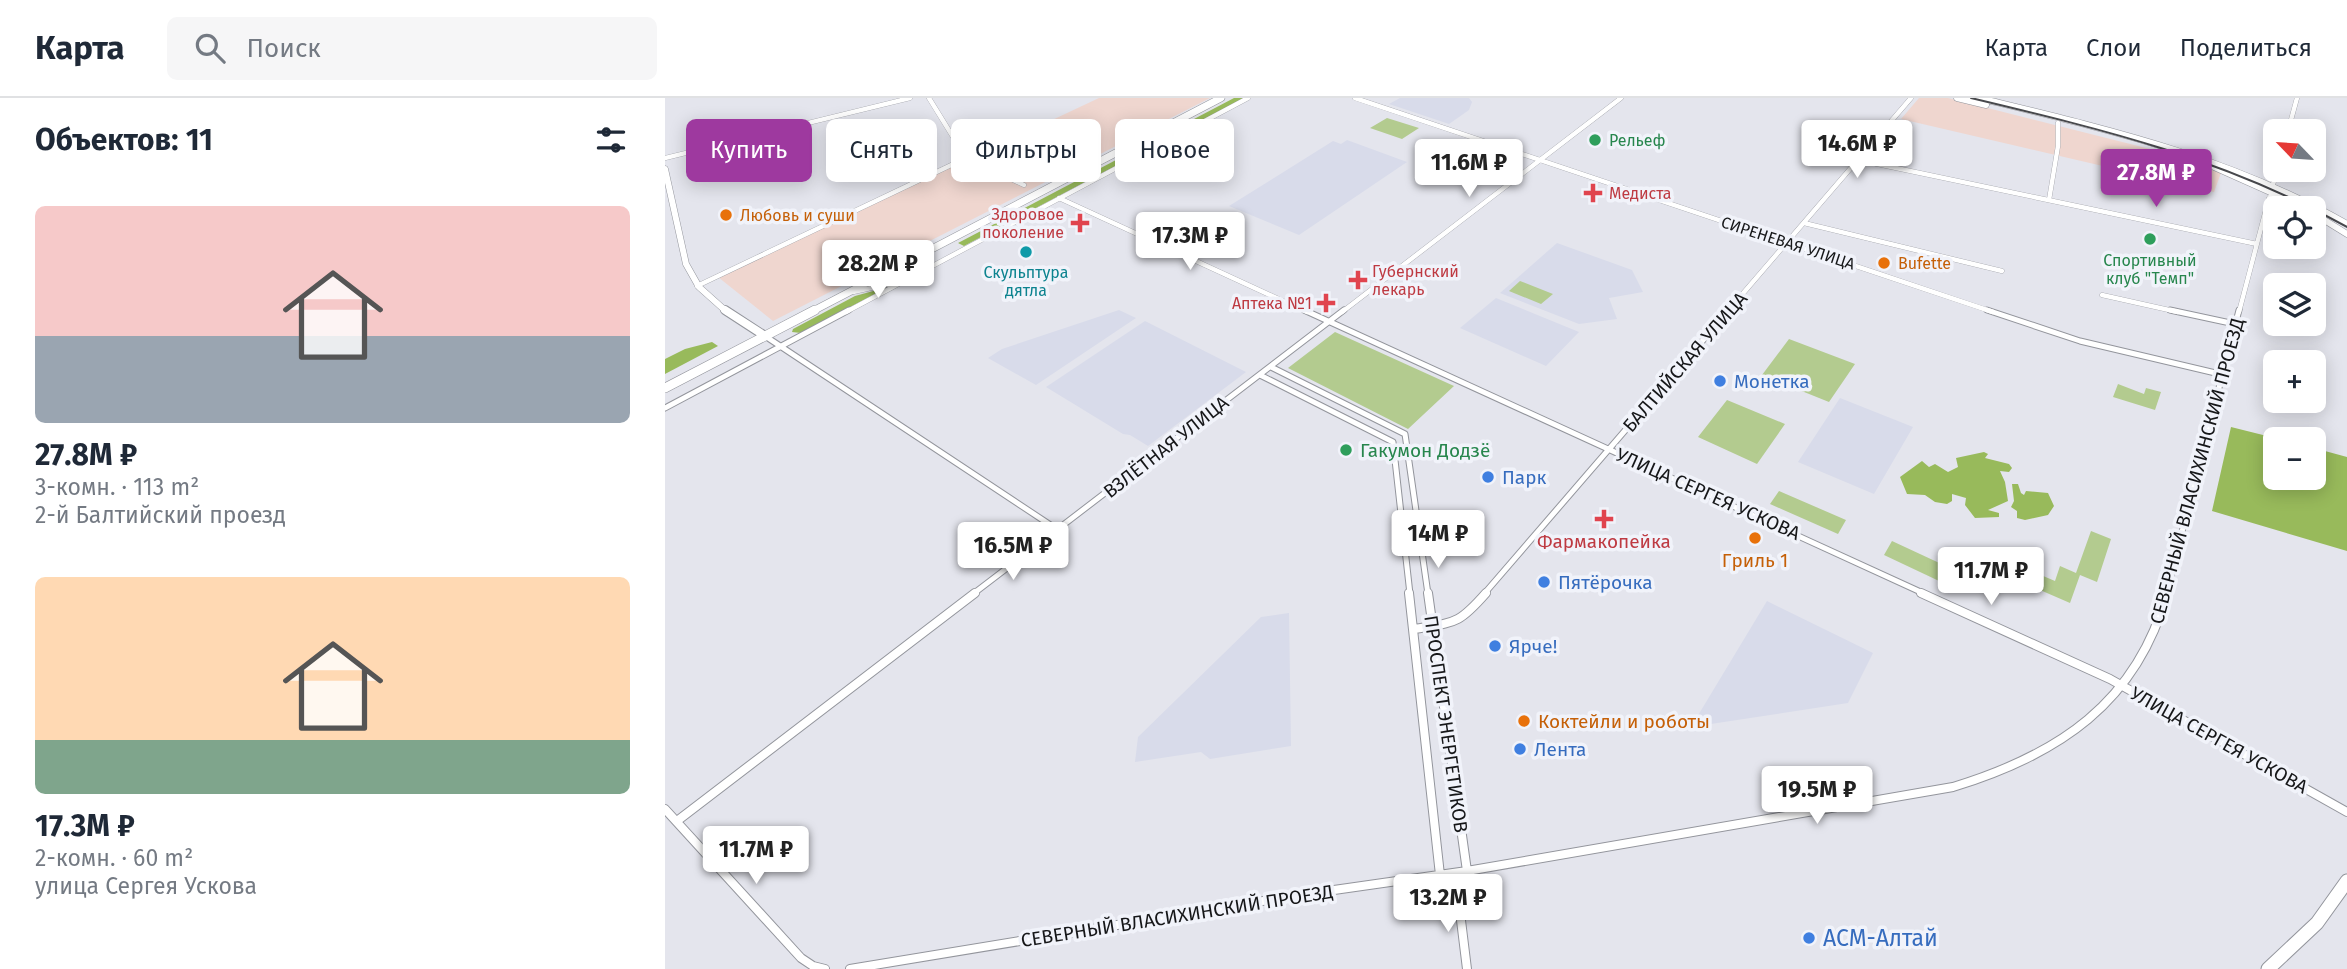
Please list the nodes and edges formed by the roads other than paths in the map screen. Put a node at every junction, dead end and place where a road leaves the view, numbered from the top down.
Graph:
1 (910, 98) edge
2 (929, 98) edge
3 (1221, 98) edge
4 (1248, 98) edge
5 (1355, 98) edge
6 (1621, 98) edge
7 (1911, 98) edge
8 (1957, 98) edge
9 (1979, 98) edge
10 (2297, 98) edge
11 (2291, 119) edge
12 (2057, 123) junction
13 (951, 134) edge
14 (665, 158) edge
15 (1540, 160) junction
16 (1858, 160) junction
17 (951, 165) edge
18 (665, 169) edge
19 (1018, 182) edge
20 (2273, 184) joint
21 (1024, 185) dead end
22 (2274, 192) junction
23 (2282, 196) edge
24 (1059, 198) junction
25 (2049, 200) junction
26 (2326, 221) edge
27 (1804, 223) junction
28 (2347, 224) edge
29 (2347, 234) edge
30 (1787, 242) junction
31 (2257, 244) junction
32 (2002, 271) dead end
33 (902, 281) junction
34 (697, 286) junction
35 (848, 293) junction
36 (2102, 295) dead end
37 (1331, 321) junction
38 (2235, 324) junction
39 (765, 336) junction
40 (779, 347) junction
41 (1271, 367) junction
42 (1260, 375) junction
43 (2224, 375) junction
44 (665, 388) edge
45 (1329, 396) junction
46 (1319, 404) junction
47 (665, 408) edge
48 (1610, 449) junction
49 (1058, 530) junction
50 (1432, 626) junction
51 (1413, 629) junction
52 (2122, 685) junction
53 (665, 809) edge
54 (2347, 812) edge
55 (677, 821) junction
56 (1467, 871) junction
57 (1440, 875) junction
58 (2347, 881) edge
59 (1458, 896) junction
60 (825, 969) edge
61 (850, 969) edge
62 (1468, 969) edge
63 (2268, 969) edge

1 - 14 street
2 - 13 street
3 - 35 main road
4 - 24 street
5 - 15 street, СИРЕНЕВАЯ УЛИЦА
6 - 15 street, ВЗЛЁТНАЯ УЛИЦА
7 - 16 street, БАЛТИЙСКАЯ УЛИЦА
8 - 12 main road
9 - 20 main road
10 - 11 street
12 - 22 main road
12 - 25 street
15 - 30 street, СИРЕНЕВАЯ УЛИЦА
15 - 37 street, ВЗЛЁТНАЯ УЛИЦА
16 - 25 street
16 - 27 street, БАЛТИЙСКАЯ УЛИЦА
17 - 34 street
18 - 34 main road
19 - 21 street
20 - 28 main road
22 - 23 main road
22 - 31 street, СЕВЕРНЫЙ ВЛАСИХИНСКИЙ ПРОЕЗД
24 - 33 street
24 - 37 street, УЛИЦА СЕРГЕЯ УСКОВА
25 - 31 street
26 - 29 main road
27 - 30 street, БАЛТИЙСКАЯ УЛИЦА
27 - 32 street
30 - 43 street, СИРЕНЕВАЯ УЛИЦА
30 - 48 street, БАЛТИЙСКАЯ УЛИЦА
31 - 38 street, СЕВЕРНЫЙ ВЛАСИХИНСКИЙ ПРОЕЗД
33 - 35 street
33 - 40 street
34 - 39 main road
35 - 39 main road
36 - 38 street
37 - 41 street, ВЗЛЁТНАЯ УЛИЦА
37 - 48 street, УЛИЦА СЕРГЕЯ УСКОВА
38 - 43 street, СЕВЕРНЫЙ ВЛАСИХИНСКИЙ ПРОЕЗД
39 - 40 street
39 - 44 main road
40 - 47 street
40 - 49 street
41 - 42 street, ВЗЛЁТНАЯ УЛИЦА
41 - 45 street, ПРОСПЕКТ ЭНЕРГЕТИКОВ
42 - 46 street, ПРОСПЕКТ ЭНЕРГЕТИКОВ
42 - 49 street, ВЗЛЁТНАЯ УЛИЦА
43 - 52 street, СЕВЕРНЫЙ ВЛАСИХИНСКИЙ ПРОЕЗД
45 - 46 street
45 - 50 street, ПРОСПЕКТ ЭНЕРГЕТИКОВ
46 - 51 street, ПРОСПЕКТ ЭНЕРГЕТИКОВ
48 - 50 street, БАЛТИЙСКАЯ УЛИЦА
48 - 52 street, УЛИЦА СЕРГЕЯ УСКОВА
49 - 55 street, ВЗЛЁТНАЯ УЛИЦА
50 - 51 street, БАЛТИЙСКАЯ УЛИЦА
50 - 56 street, ПРОСПЕКТ ЭНЕРГЕТИКОВ
51 - 57 street, ПРОСПЕКТ ЭНЕРГЕТИКОВ
52 - 54 street, УЛИЦА СЕРГЕЯ УСКОВА
52 - 56 street, СЕВЕРНЫЙ ВЛАСИХИНСКИЙ ПРОЕЗД
53 - 55 street
55 - 60 street
56 - 57 street, СЕВЕРНЫЙ ВЛАСИХИНСКИЙ ПРОЕЗД
56 - 59 street
57 - 59 street
57 - 61 street, СЕВЕРНЫЙ ВЛАСИХИНСКИЙ ПРОЕЗД
58 - 63 highway
59 - 62 street

